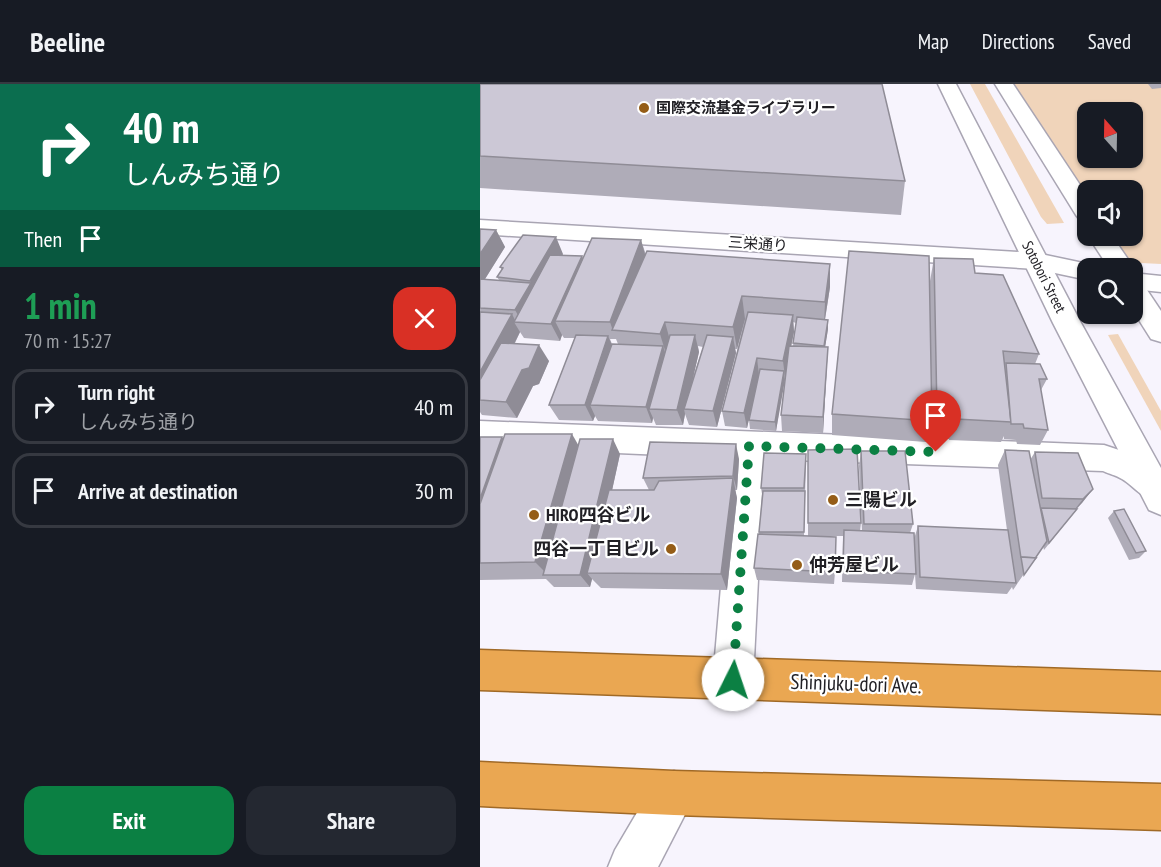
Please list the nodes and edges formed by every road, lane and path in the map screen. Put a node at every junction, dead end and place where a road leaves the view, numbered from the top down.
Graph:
1 (947, 84) edge
2 (1004, 84) edge
3 (1077, 198) edge
4 (480, 227) edge
5 (1036, 261) junction
6 (1077, 270) edge
7 (1143, 282) edge
8 (1161, 284) edge
9 (1143, 304) edge
10 (1161, 332) edge
11 (480, 434) edge
12 (749, 446) junction
13 (1157, 493) edge
14 (480, 670) edge
15 (733, 680) junction
16 (1161, 693) edge
17 (480, 784) edge
18 (674, 793) junction
19 (1161, 807) edge
20 (632, 867) edge

1 - 5 street, Sotobori Street
2 - 3 street
4 - 5 street, 三栄通り
5 - 6 street, 三栄通り
5 - 13 street, Sotobori Street
7 - 8 street
9 - 10 street
11 - 12 street
12 - 13 street
12 - 15 street
14 - 15 highway, Shinjuku-dori Ave.
15 - 16 highway, Shinjuku-dori Ave.
17 - 18 highway
18 - 19 highway
18 - 20 street

